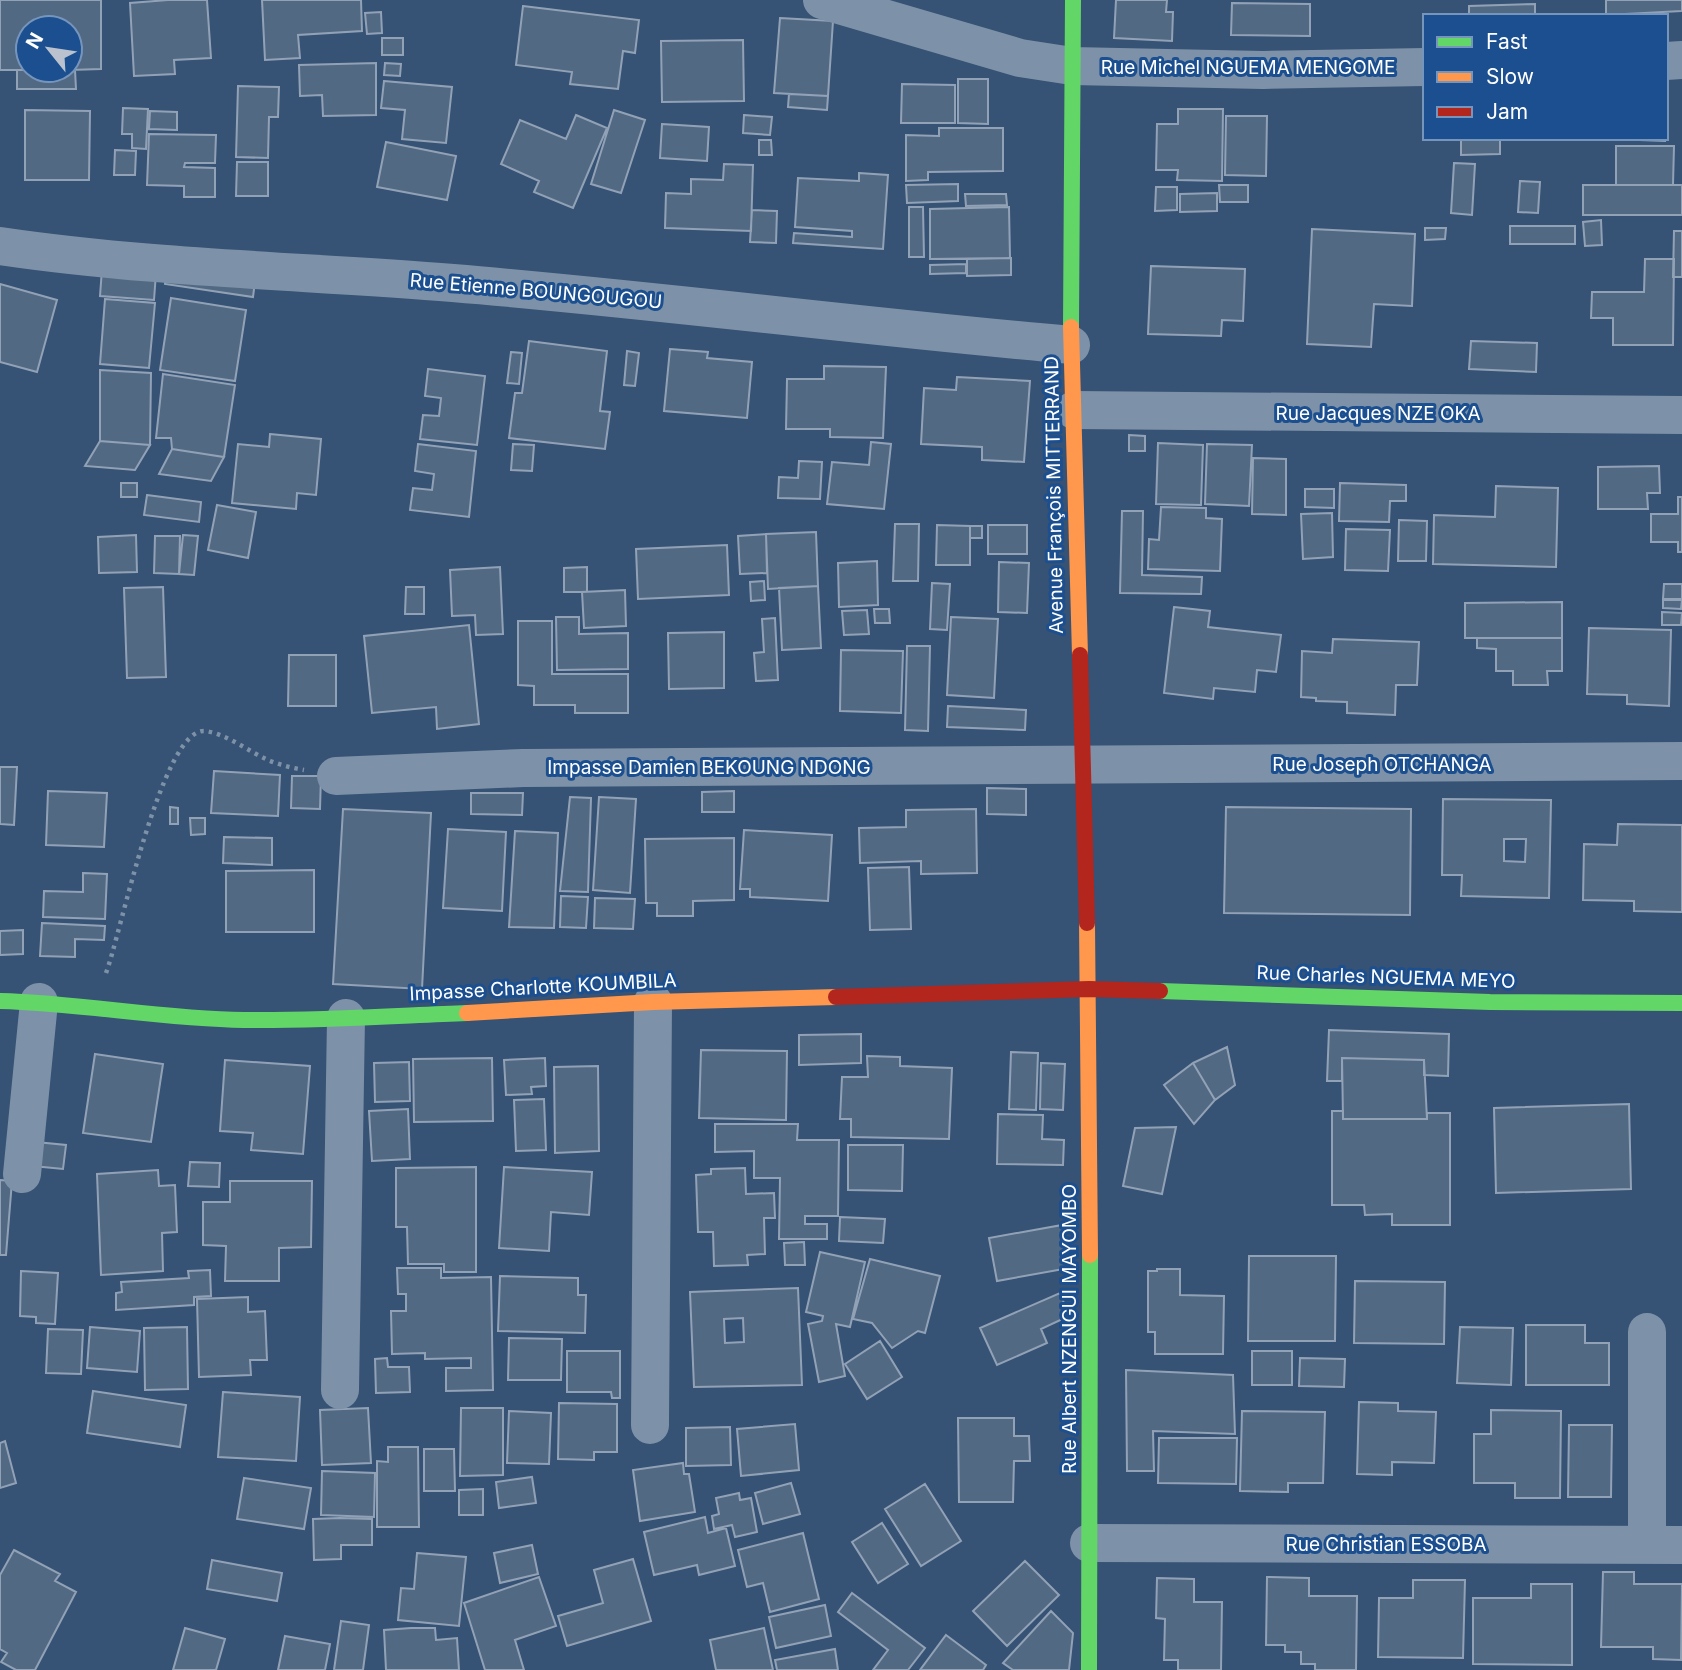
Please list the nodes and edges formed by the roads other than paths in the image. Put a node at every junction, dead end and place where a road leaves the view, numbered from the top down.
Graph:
1 (822, 0) edge
2 (1073, 0) edge
3 (1072, 66) junction
4 (1423, 67) edge
5 (0, 246) edge
6 (1071, 345) junction
7 (1073, 410) junction
8 (1682, 415) edge
9 (1682, 761) edge
10 (1081, 766) junction
11 (336, 776) road end
12 (1089, 989) junction
13 (0, 1001) edge
14 (39, 1002) junction
15 (653, 1002) junction
16 (1682, 1003) edge
17 (346, 1018) junction
18 (22, 1174) dead end
19 (1647, 1332) dead end
20 (340, 1390) dead end
21 (650, 1425) dead end
22 (1089, 1542) junction
23 (1664, 1545) edge
24 (1089, 1670) edge

1 - 3 street
2 - 3 street, Avenue François MITTERRAND
3 - 4 street, Rue Michel NGUEMA MENGOME
3 - 6 street, Avenue François MITTERRAND
5 - 6 street, Rue Etienne BOUNGOUGOU
6 - 7 street, Avenue François MITTERRAND
7 - 8 street, Rue Jacques NZE OKA
7 - 10 street, Avenue François MITTERRAND
9 - 10 street, Rue Joseph OTCHANGA
10 - 11 street, Impasse Damien BEKOUNG NDONG
10 - 12 street, Avenue François MITTERRAND
12 - 15 street, Impasse Charlotte KOUMBILA
12 - 16 street, Rue Charles NGUEMA MEYO
12 - 22 street, Rue Albert NZENGUI MAYOMBO
13 - 14 street, Impasse Charlotte KOUMBILA
14 - 17 street, Impasse Charlotte KOUMBILA
14 - 18 street
15 - 17 street, Impasse Charlotte KOUMBILA
15 - 21 street
17 - 20 street
19 - 23 street
22 - 23 street, Rue Christian ESSOBA
22 - 24 street, Rue Albert NZENGUI MAYOMBO

